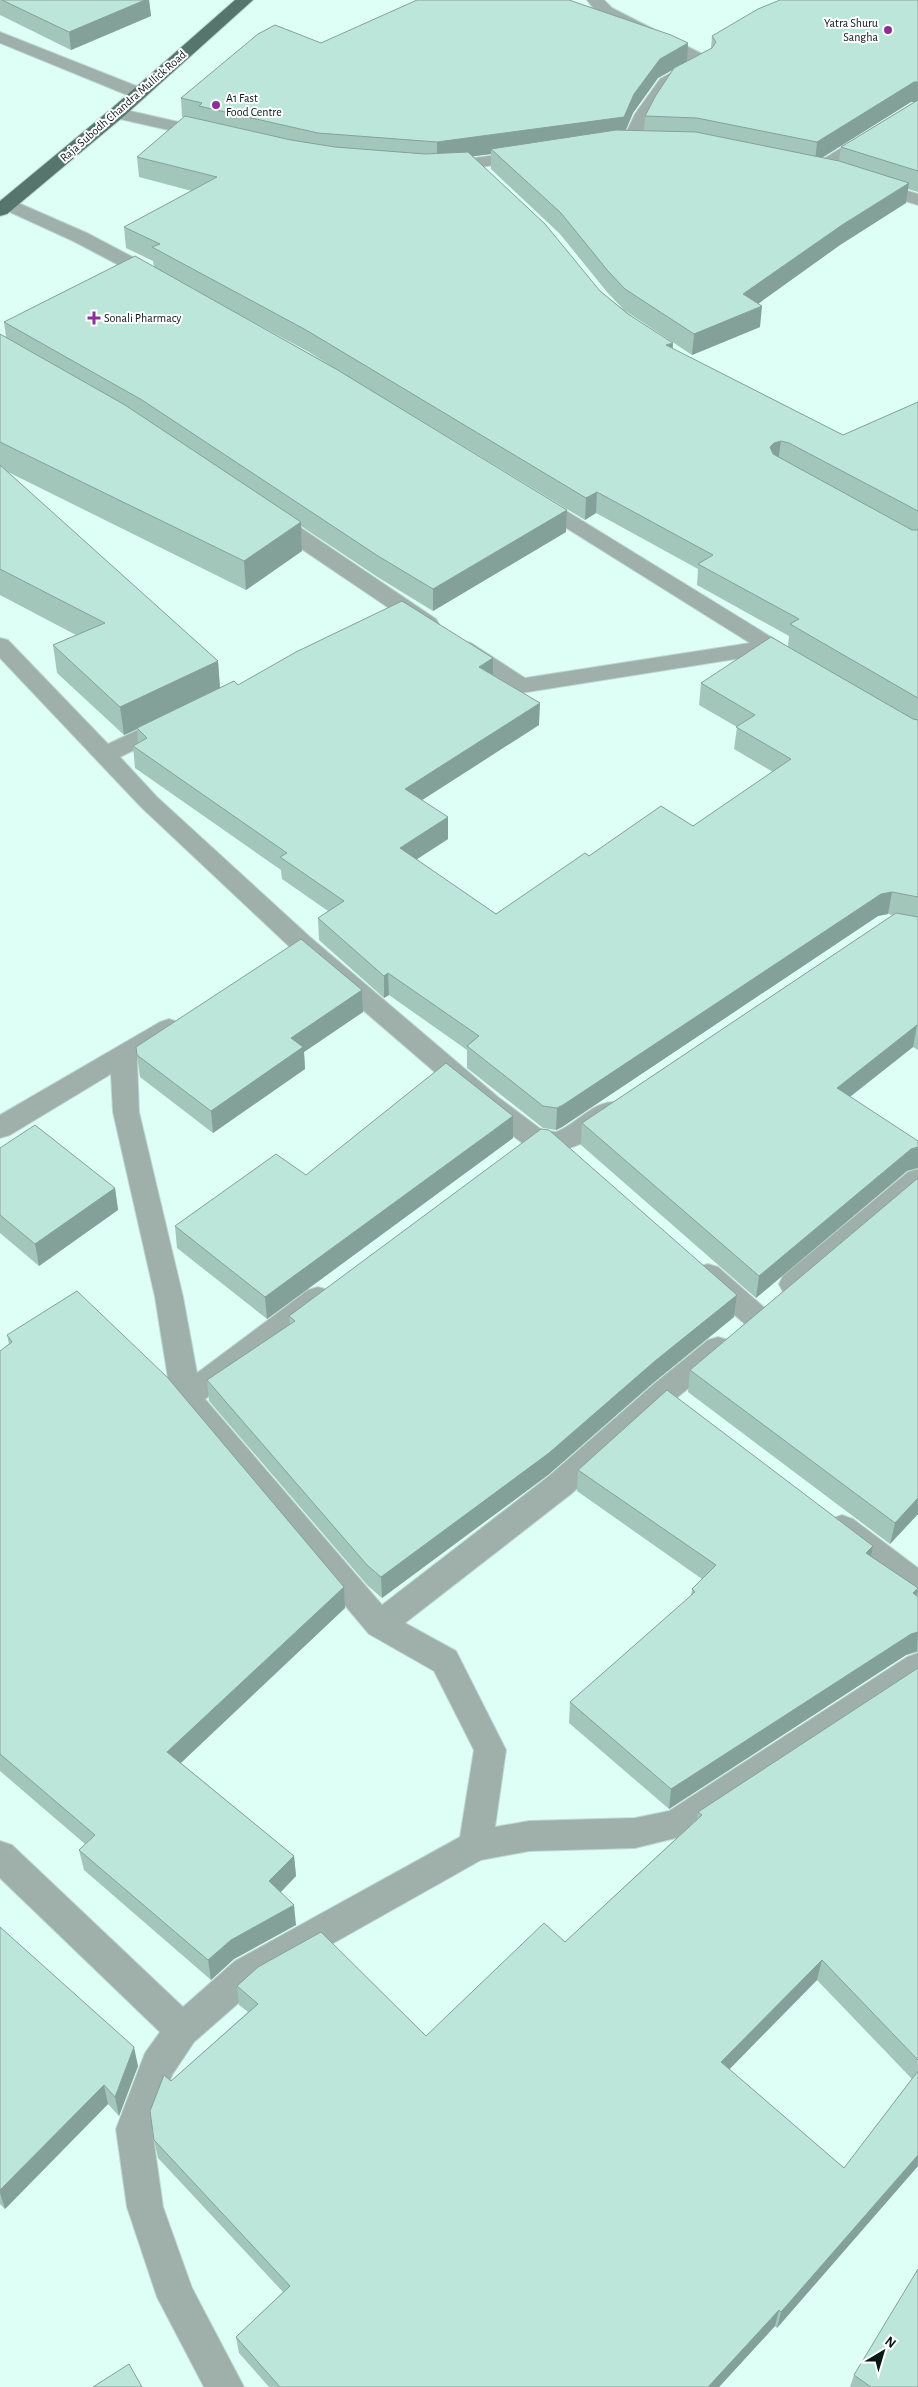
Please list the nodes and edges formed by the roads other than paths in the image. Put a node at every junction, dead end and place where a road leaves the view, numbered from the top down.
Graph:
1 (246, 0) edge
2 (595, 0) edge
3 (0, 37) edge
4 (138, 93) junction
5 (918, 108) edge
6 (117, 113) junction
7 (223, 138) edge
8 (649, 144) edge
9 (540, 154) edge
10 (799, 166) edge
11 (428, 167) edge
12 (818, 170) junction
13 (918, 200) edge
14 (4, 207) edge
15 (179, 289) edge
16 (522, 492) edge
17 (250, 504) edge
18 (0, 645) edge
19 (769, 647) junction
20 (810, 671) edge
21 (194, 712) edge
22 (105, 755) junction
23 (301, 943) junction
24 (277, 959) edge
25 (188, 1015) edge
26 (124, 1056) junction
27 (631, 1097) edge
28 (0, 1128) edge
29 (546, 1140) junction
30 (511, 1156) edge
31 (579, 1162) edge
32 (918, 1179) edge
33 (689, 1259) edge
34 (338, 1284) edge
35 (756, 1317) junction
36 (186, 1397) junction
37 (824, 1515) edge
38 (918, 1585) edge
39 (380, 1626) junction
40 (918, 1667) edge
41 (475, 1846) junction
42 (0, 1856) edge
43 (182, 2030) junction
44 (225, 2387) edge

1 - 4 main road, Raja Subodh Chandra Mullick Road
2 - 8 street
3 - 4 street
4 - 6 main road, Raja Subodh Chandra Mullick Road
5 - 12 street
6 - 7 street
6 - 14 main road, Raja Subodh Chandra Mullick Road
9 - 11 street
10 - 12 street
12 - 13 street
14 - 15 street
16 - 19 street
17 - 19 street
18 - 22 street
19 - 20 street
21 - 22 street
22 - 23 street
23 - 24 street
23 - 29 street
25 - 26 street
26 - 28 street
26 - 36 street
27 - 29 street
29 - 30 street
29 - 31 street
32 - 35 street
33 - 35 street
34 - 36 street
35 - 39 street
36 - 39 street
37 - 38 street
39 - 41 street
40 - 41 street
41 - 43 street
42 - 43 street
43 - 44 street

